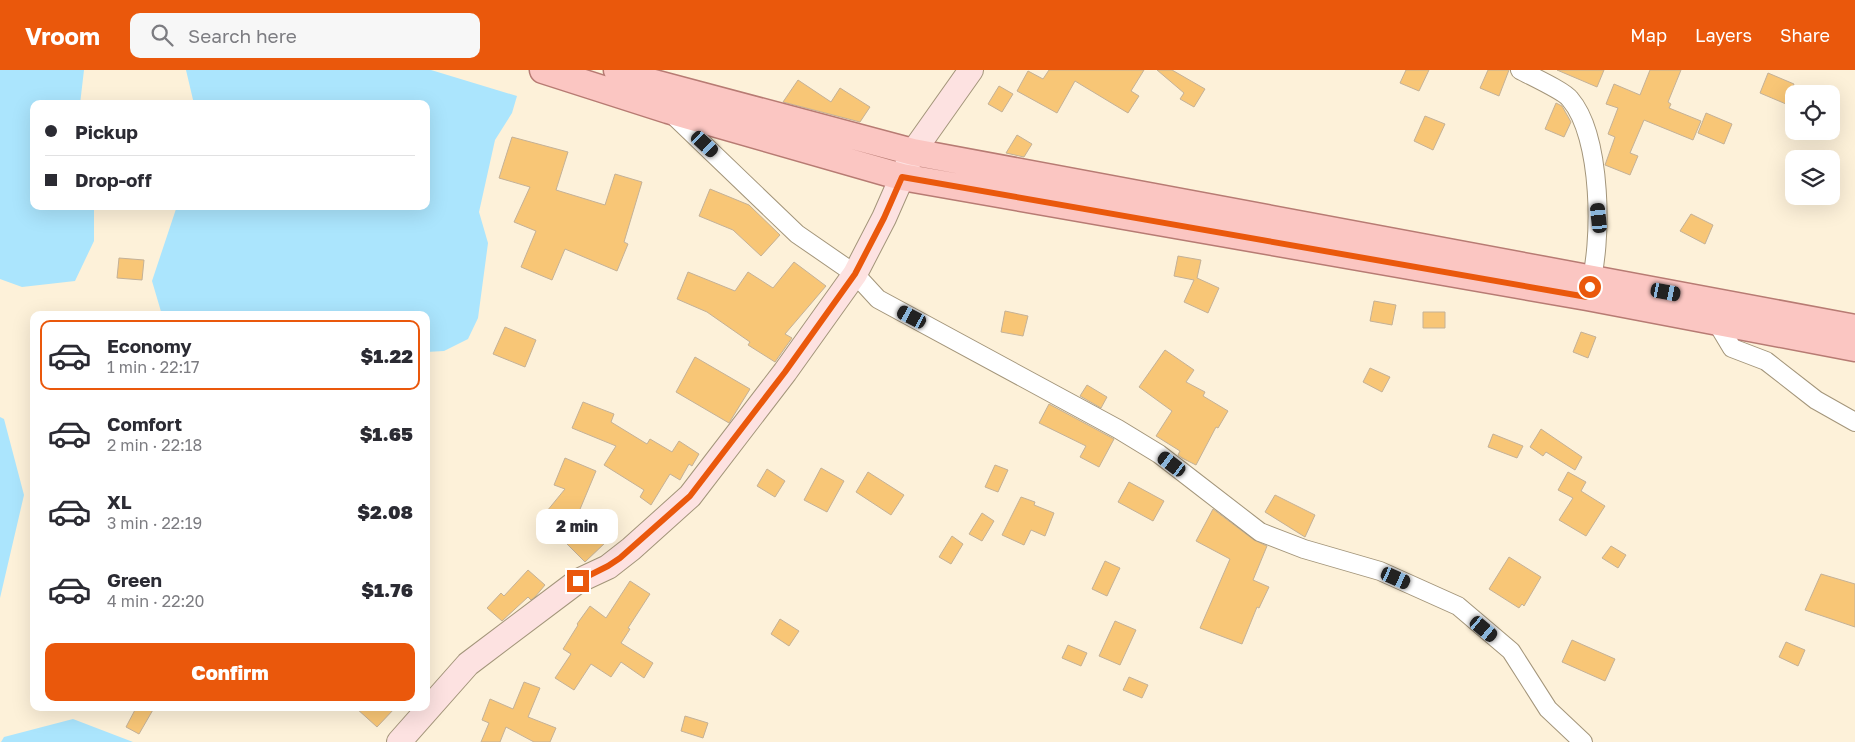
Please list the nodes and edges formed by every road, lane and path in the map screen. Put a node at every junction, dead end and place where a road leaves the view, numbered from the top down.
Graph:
1 (543, 70) edge
2 (971, 70) edge
3 (1520, 70) edge
4 (612, 77) edge
5 (668, 110) junction
6 (913, 152) junction
7 (902, 177) junction
8 (855, 274) junction
9 (1590, 287) junction
10 (1717, 323) junction
11 (1855, 328) edge
12 (1855, 348) edge
13 (1855, 422) edge
14 (430, 707) edge
15 (426, 711) edge
16 (399, 742) edge
17 (1583, 742) edge

1 - 4 main road
2 - 6 main road
3 - 9 street
4 - 5 main road
4 - 6 main road
5 - 7 main road
5 - 8 street
6 - 7 main road
6 - 9 main road
7 - 8 main road
7 - 9 main road
8 - 14 main road
8 - 17 street
9 - 10 main road
9 - 11 main road
10 - 12 main road
10 - 13 street
15 - 16 main road

